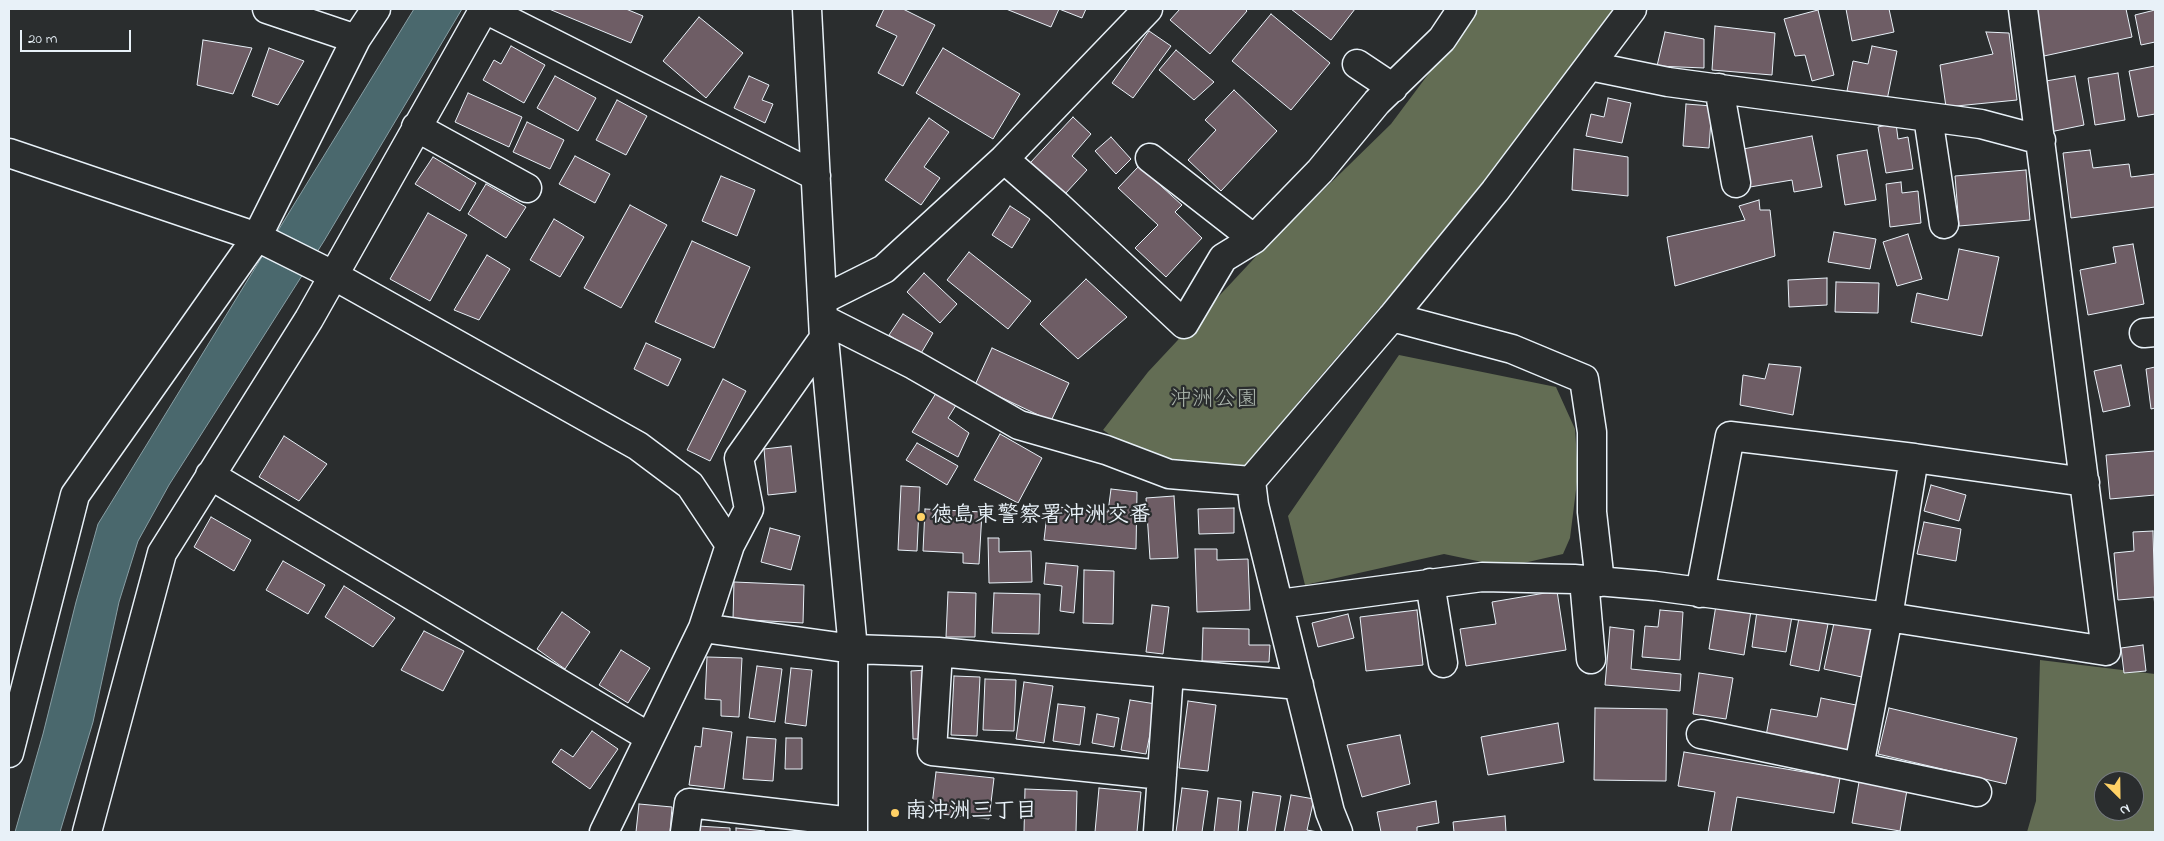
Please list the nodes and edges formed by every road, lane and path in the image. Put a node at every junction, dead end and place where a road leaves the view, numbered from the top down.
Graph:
1 (267, 9) edge
2 (376, 9) edge
3 (485, 9) edge
4 (807, 9) edge
5 (1148, 9) edge
6 (1462, 9) edge
7 (1632, 9) edge
8 (2023, 9) edge
9 (356, 39) junction
10 (1357, 64) dead end
11 (1590, 66) junction
12 (1392, 88) junction
13 (1719, 88) junction
14 (1928, 117) junction
15 (416, 127) junction
16 (2041, 140) junction
17 (9, 153) edge
18 (1150, 158) dead end
19 (1004, 159) junction
20 (816, 176) junction
21 (1736, 183) dead end
22 (528, 188) dead end
23 (1944, 224) dead end
24 (257, 237) junction
25 (1254, 239) junction
26 (334, 275) junction
27 (1392, 317) junction
28 (823, 319) junction
29 (1914, 458) junction
30 (210, 476) junction
31 (1250, 481) junction
32 (2084, 482) junction
33 (730, 544) junction
34 (1592, 581) junction
35 (1430, 583) junction
36 (1700, 593) junction
37 (1279, 604) junction
38 (1888, 617) junction
39 (703, 628) junction
40 (853, 649) junction
41 (938, 652) junction
42 (1591, 659) dead end
43 (1443, 663) dead end
44 (1169, 673) junction
45 (1300, 685) junction
46 (1701, 734) dead end
47 (649, 737) junction
48 (9, 753) edge
49 (1859, 766) junction
50 (1162, 775) junction
51 (1977, 792) dead end
52 (852, 827) edge
53 (87, 832) edge
54 (604, 832) edge
55 (685, 832) edge
56 (1158, 832) edge
57 (1338, 832) edge

1 - 9 street
2 - 9 street
3 - 15 street
3 - 20 street
4 - 20 street
5 - 19 street
6 - 12 street
7 - 11 street
8 - 16 street
9 - 24 street
10 - 12 street
11 - 13 street
11 - 27 street
12 - 25 street
13 - 14 street
13 - 21 street
14 - 16 street
14 - 23 street
15 - 22 street
15 - 26 street
16 - 32 street
17 - 24 street
18 - 25 street
19 - 25 street
19 - 28 street
20 - 28 street
24 - 26 street
24 - 48 street
26 - 30 street
26 - 33 street
27 - 31 street
27 - 34 street
28 - 31 street
28 - 33 street
28 - 40 street
29 - 32 street
29 - 36 street
29 - 38 street
30 - 47 street
30 - 53 street
31 - 37 street
32 - 38 street
33 - 39 street
34 - 35 street
34 - 36 street
34 - 42 street
35 - 37 street
35 - 43 street
36 - 38 street
37 - 45 street
38 - 49 street
39 - 40 street
39 - 47 street
40 - 41 street
40 - 52 street
41 - 44 street
41 - 50 street
44 - 45 street
44 - 50 street
45 - 57 street
46 - 49 street
47 - 54 street
49 - 51 street
50 - 56 street
52 - 55 street

